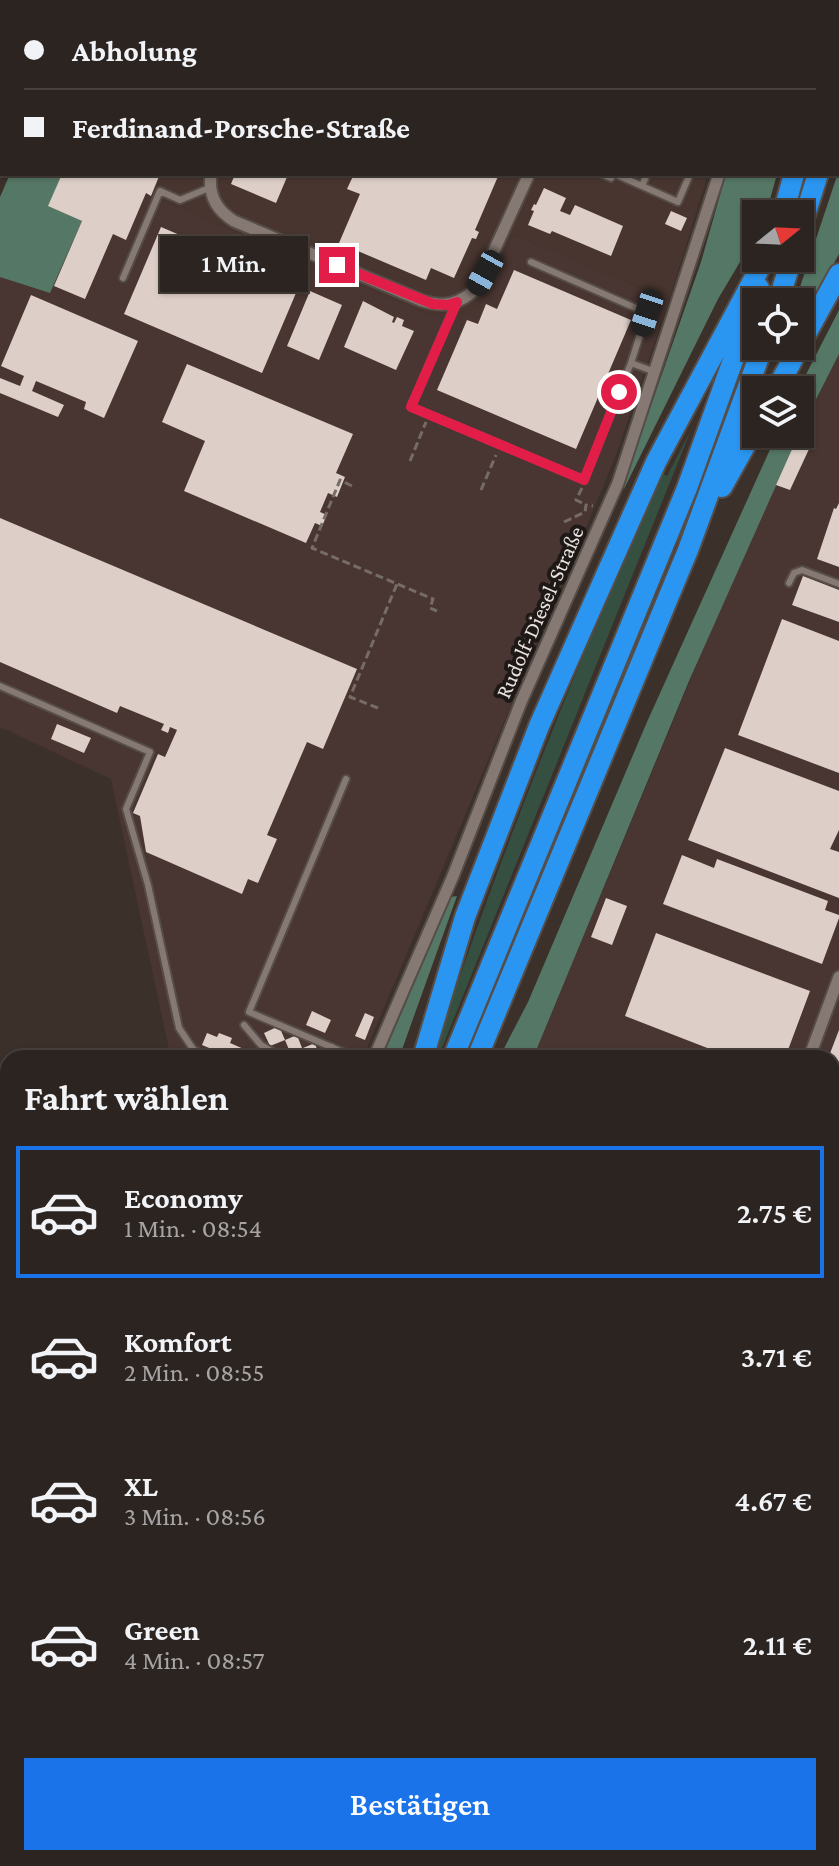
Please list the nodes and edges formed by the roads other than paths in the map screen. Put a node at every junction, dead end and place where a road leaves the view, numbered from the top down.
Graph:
1 (211, 176) edge
2 (528, 176) edge
3 (619, 176) edge
4 (646, 176) edge
5 (689, 176) edge
6 (718, 176) edge
7 (793, 176) edge
8 (815, 176) edge
9 (815, 176) edge
10 (642, 186) junction
11 (209, 188) junction
12 (787, 200) edge
13 (800, 200) edge
14 (809, 200) edge
15 (531, 262) dead end
16 (759, 272) edge
17 (762, 272) edge
18 (839, 274) edge
19 (123, 278) dead end
20 (457, 302) junction
21 (814, 320) edge
22 (758, 360) edge
23 (631, 363) junction
24 (655, 372) junction
25 (744, 448) edge
26 (688, 550) junction
27 (789, 583) dead end
28 (839, 584) edge
29 (0, 686) edge
30 (346, 779) dead end
31 (839, 977) edge
32 (244, 1025) dead end
33 (332, 1047) junction
34 (197, 1050) edge
35 (269, 1050) edge
36 (330, 1050) edge
37 (339, 1050) edge
38 (377, 1050) edge
39 (425, 1050) edge
40 (456, 1050) edge
41 (480, 1050) edge
42 (812, 1050) edge

1 - 11 street
2 - 20 street
3 - 10 lane
4 - 10 lane
5 - 10 lane
6 - 24 street, Rudolf-Diesel-Straße
7 - 12 highway
8 - 13 highway
9 - 14 highway
11 - 19 lane
11 - 20 street
15 - 23 lane
16 - 39 highway
17 - 40 highway
18 - 21 highway
20 - 23 lane
22 - 26 highway
23 - 24 lane
24 - 38 street, Rudolf-Diesel-Straße
25 - 26 highway
26 - 41 highway
27 - 28 lane
29 - 34 lane
30 - 33 lane
31 - 42 street
32 - 35 lane
33 - 36 lane
33 - 37 lane

